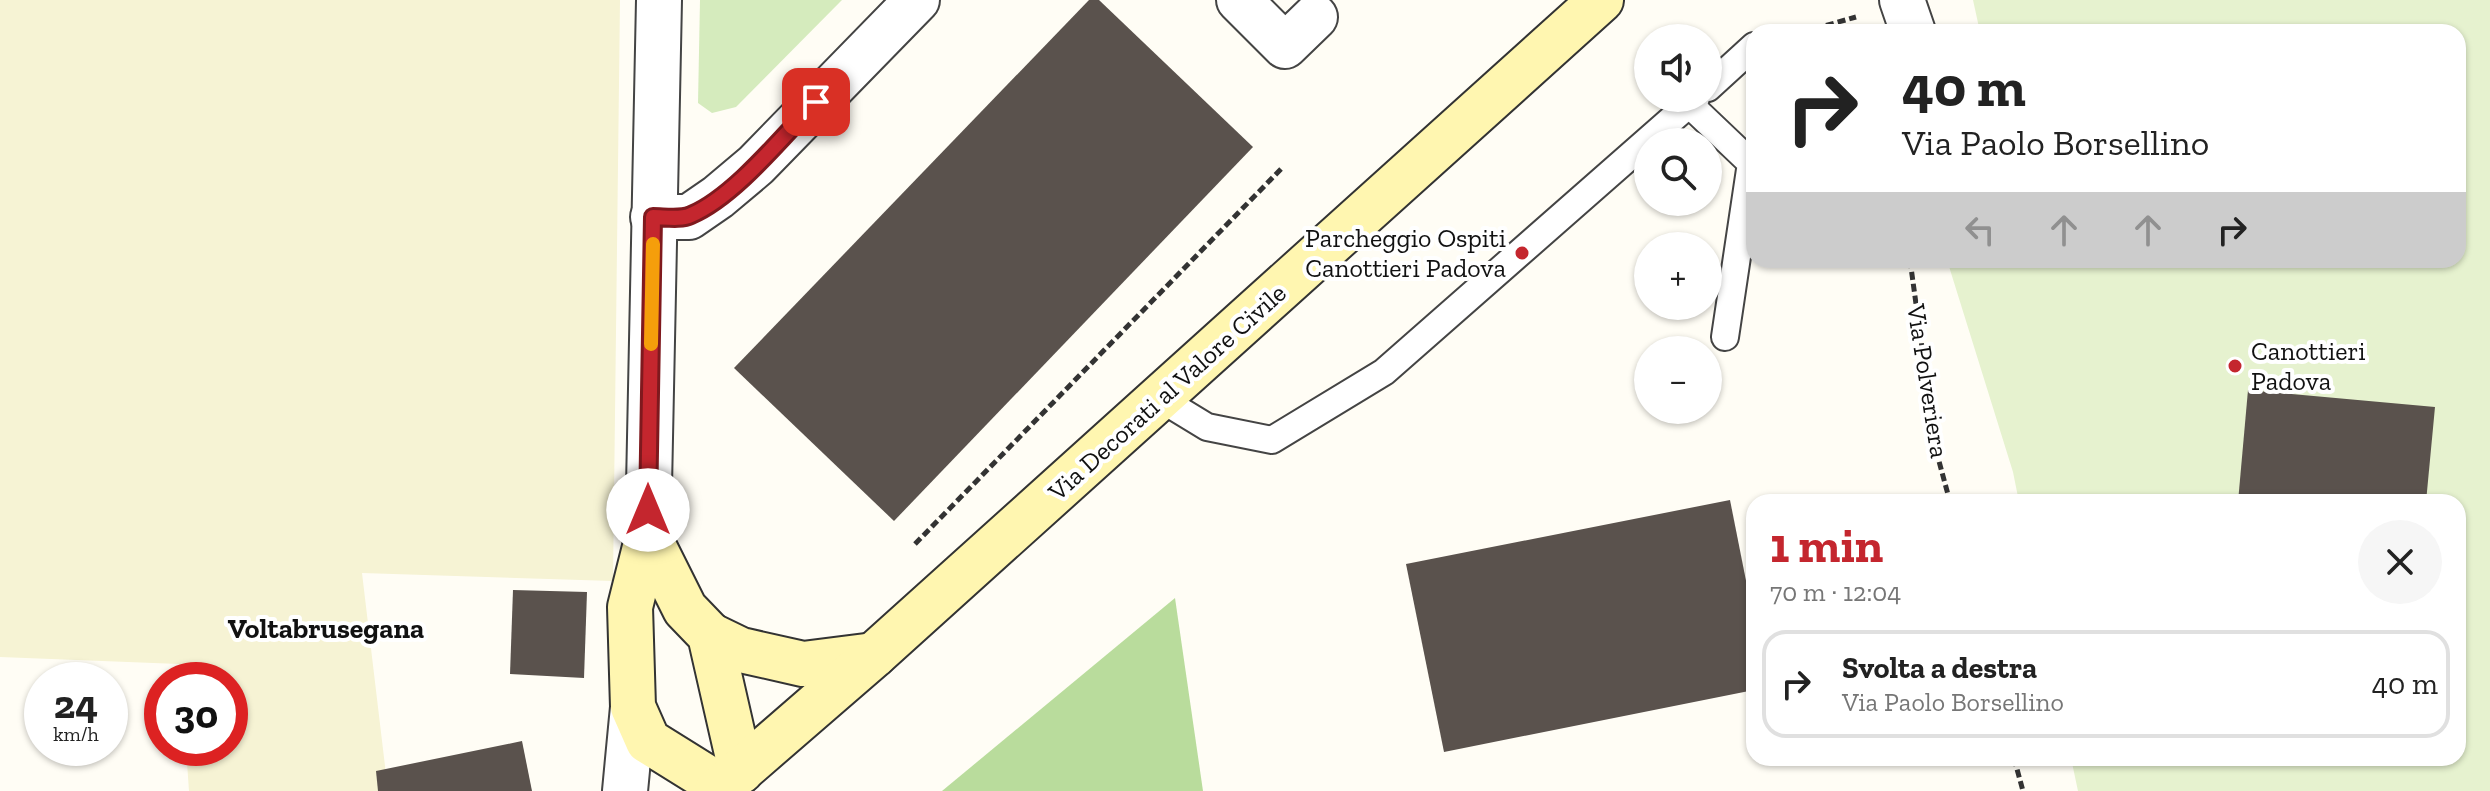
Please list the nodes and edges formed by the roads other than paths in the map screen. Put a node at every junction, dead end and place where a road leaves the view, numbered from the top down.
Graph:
1 (659, 0) edge
2 (917, 0) edge
3 (1239, 0) edge
4 (1601, 0) edge
5 (1902, 0) edge
6 (1315, 17) dead end
7 (1910, 24) edge
8 (1746, 53) edge
9 (1722, 75) edge
10 (1681, 112) edge
11 (1710, 112) edge
12 (1746, 157) edge
13 (1746, 196) edge
14 (653, 217) junction
15 (1725, 337) dead end
16 (1161, 399) junction
17 (648, 535) junction
18 (710, 635) junction
19 (874, 655) junction
20 (633, 707) junction
21 (727, 783) edge
22 (625, 791) edge

1 - 14 street
2 - 14 street
3 - 6 street
4 - 16 street, Via Decorati al Valore Civile
5 - 7 street
8 - 9 lane
10 - 16 lane
11 - 12 lane
13 - 15 lane
14 - 17 street
16 - 19 street, Via Decorati al Valore Civile
17 - 18 street
17 - 20 street
18 - 19 street
18 - 21 street
19 - 21 street, Via Decorati al Valore Civile
20 - 21 street
20 - 22 street

